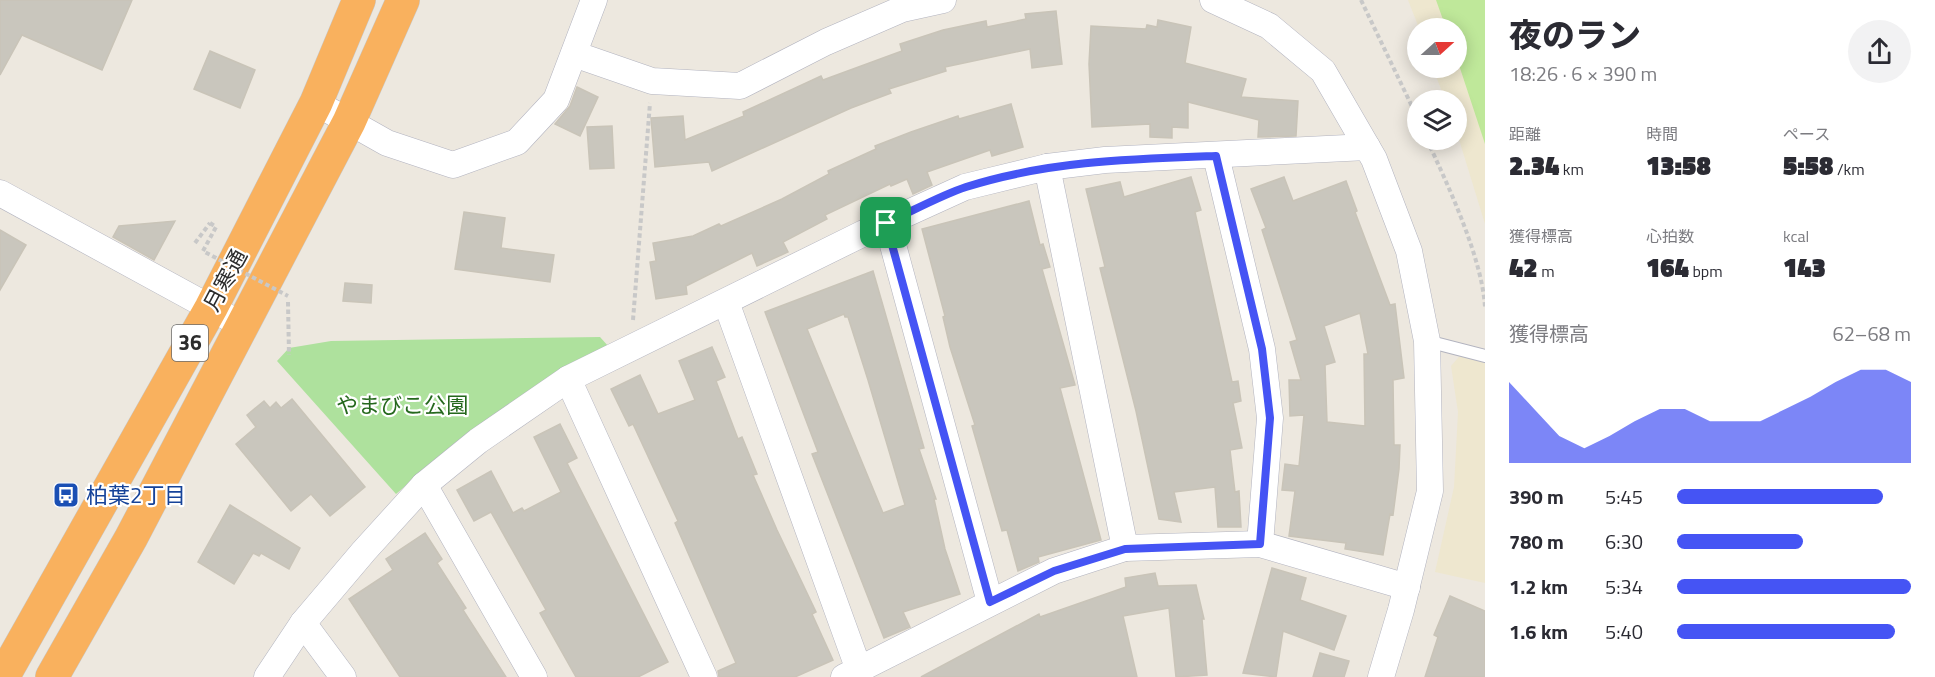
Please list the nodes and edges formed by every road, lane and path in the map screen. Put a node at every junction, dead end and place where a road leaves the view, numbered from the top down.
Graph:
1 (359, 0) edge
2 (403, 0) edge
3 (594, 0) edge
4 (943, 0) edge
5 (1213, 0) edge
6 (1361, 0) edge
7 (574, 54) junction
8 (652, 81) junction
9 (1407, 96) edge
10 (316, 103) junction
11 (349, 122) junction
12 (1367, 147) junction
13 (1432, 150) edge
14 (1216, 156) junction
15 (1047, 167) junction
16 (0, 193) edge
17 (886, 223) junction
18 (195, 243) dead end
19 (726, 302) junction
20 (1485, 307) edge
21 (211, 308) junction
22 (242, 325) junction
23 (1427, 340) junction
24 (630, 349) junction
25 (290, 355) dead end
26 (1485, 356) edge
27 (568, 379) junction
28 (424, 485) junction
29 (1260, 544) junction
30 (1125, 549) junction
31 (1407, 587) junction
32 (990, 602) junction
33 (303, 623) junction
34 (852, 673) edge
35 (3, 677) edge
36 (51, 677) edge
37 (267, 677) edge
38 (343, 677) edge
39 (534, 677) edge
40 (704, 677) edge
41 (1381, 677) edge

1 - 10 highway, 月寒通 / 36
2 - 11 highway, 月寒通 / 36
3 - 7 street
4 - 8 street
5 - 12 street
6 - 9 path
7 - 8 street
7 - 11 street
8 - 24 path
10 - 11 street
10 - 21 highway, 月寒通 / 36
11 - 22 highway, 月寒通 / 36
12 - 14 street
12 - 23 street
13 - 20 path
14 - 15 street
14 - 29 street
15 - 17 street
15 - 30 street
16 - 21 street
17 - 19 street
17 - 32 street
18 - 25 path, bridge
19 - 24 street
19 - 34 street
21 - 22 street
21 - 35 highway, 月寒通 / 36
22 - 36 highway, 月寒通 / 36
23 - 26 lane
23 - 31 street
24 - 27 street
27 - 28 street
27 - 40 street
28 - 33 street
28 - 39 street
29 - 30 street
29 - 31 street
30 - 32 street
31 - 41 street
32 - 34 street
33 - 37 street
33 - 38 street

